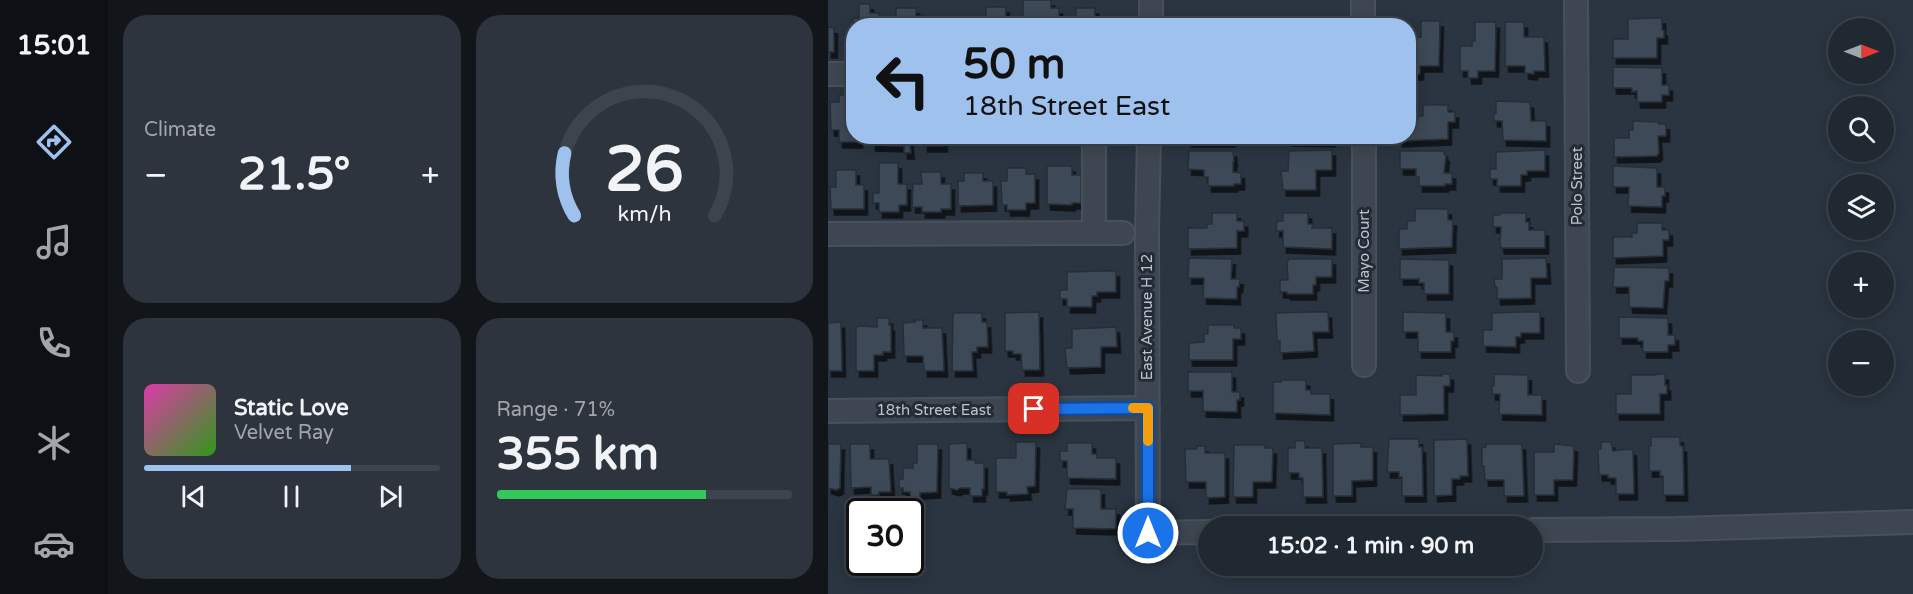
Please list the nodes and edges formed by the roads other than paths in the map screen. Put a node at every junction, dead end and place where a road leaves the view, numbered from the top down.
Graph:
1 (1151, 0) edge
2 (1363, 0) edge
3 (1576, 0) edge
4 (1151, 18) edge
5 (1364, 18) edge
6 (828, 74) edge
7 (846, 74) edge
8 (1094, 144) edge
9 (1149, 144) edge
10 (1364, 144) edge
11 (1094, 233) junction
12 (1123, 233) dead end
13 (828, 234) edge
14 (1364, 364) dead end
15 (1578, 371) dead end
16 (1148, 408) junction
17 (828, 411) edge
18 (1913, 522) edge
19 (1543, 530) edge
20 (1198, 532) edge

1 - 4 street
2 - 5 street
3 - 15 street, Polo Street
6 - 7 street
8 - 11 street
9 - 16 street, East Avenue H 12
10 - 14 street, Mayo Court
11 - 12 street
11 - 13 street
16 - 17 street, 18th Street East
16 - 20 street, East Avenue H 12
18 - 19 street

